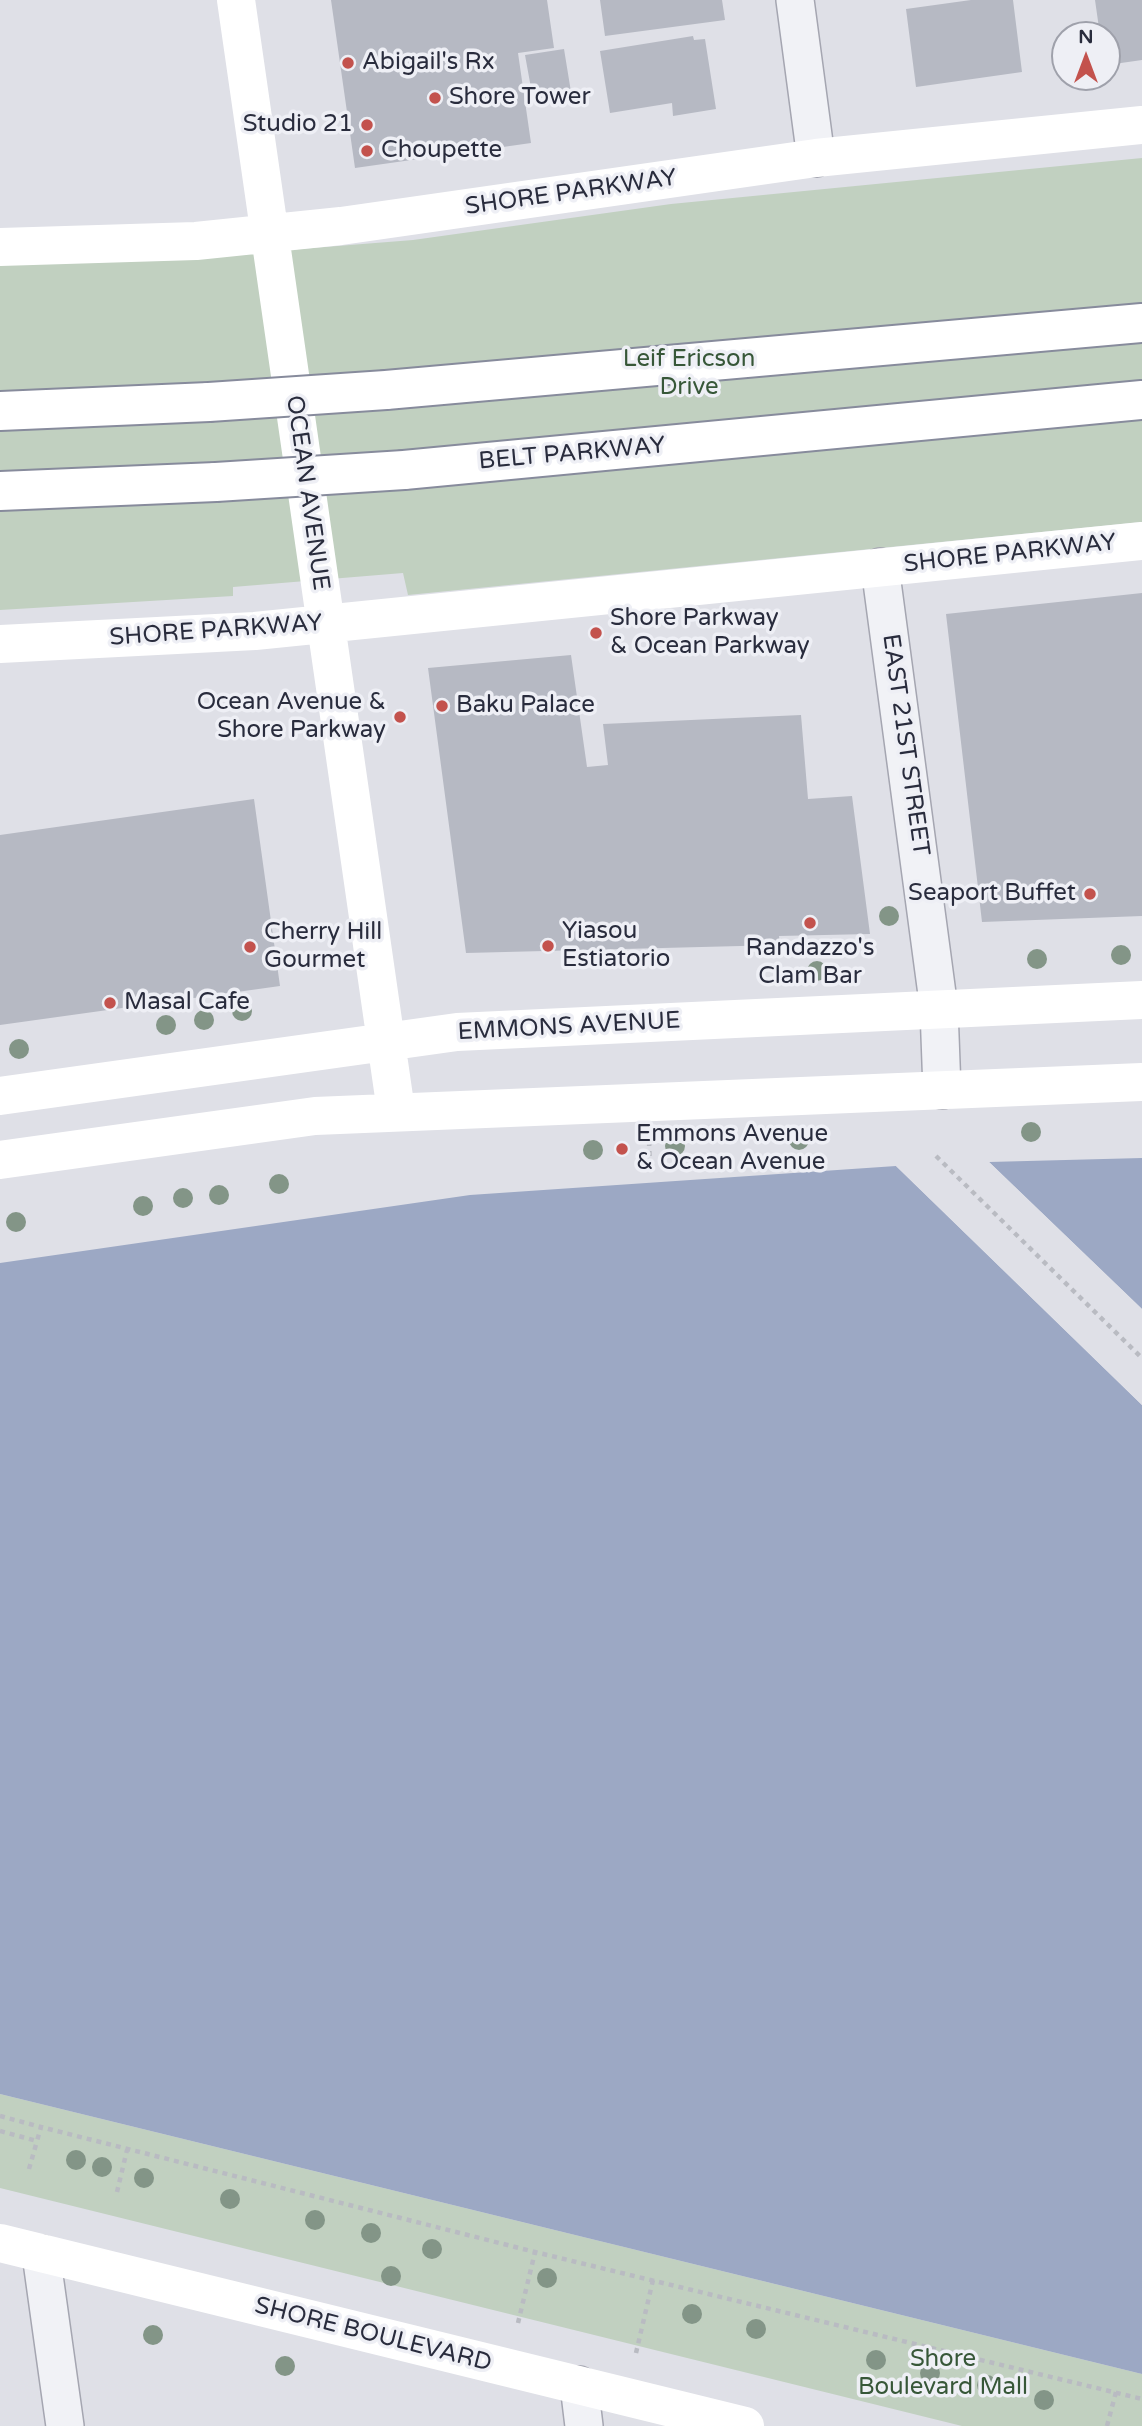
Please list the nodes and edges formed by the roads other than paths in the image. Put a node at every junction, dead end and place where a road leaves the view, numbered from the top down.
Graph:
1 (236, 0) edge
2 (795, 0) edge
3 (1142, 125) edge
4 (816, 158) junction
5 (270, 233) junction
6 (0, 247) edge
7 (1142, 323) edge
8 (1142, 400) edge
9 (0, 411) edge
10 (0, 491) edge
11 (1142, 541) edge
12 (880, 568) junction
13 (326, 623) junction
14 (0, 644) edge
15 (1142, 1000) edge
16 (939, 1009) junction
17 (387, 1042) junction
18 (1142, 1082) edge
19 (942, 1090) junction
20 (0, 1096) edge
21 (396, 1111) junction
22 (0, 1160) edge
23 (0, 2244) edge
24 (41, 2254) junction
25 (579, 2385) junction
26 (65, 2426) edge
27 (584, 2426) edge
28 (745, 2426) edge

1 - 5 main road, OCEAN AVENUE
2 - 4 street
3 - 4 main road, SHORE PARKWAY
4 - 5 main road, SHORE PARKWAY
5 - 6 main road, SHORE PARKWAY
5 - 13 main road, OCEAN AVENUE
7 - 9 main road, bridge
8 - 10 main road, BELT PARKWAY, bridge
11 - 12 main road, SHORE PARKWAY
12 - 13 main road, SHORE PARKWAY
12 - 16 street, EAST 21ST STREET
13 - 14 main road, SHORE PARKWAY
13 - 17 main road, OCEAN AVENUE
15 - 16 main road, EMMONS AVENUE
16 - 17 main road, EMMONS AVENUE
16 - 19 street, EAST 21ST STREET
17 - 20 main road, EMMONS AVENUE
17 - 21 main road, OCEAN AVENUE
18 - 19 main road
19 - 21 main road
21 - 22 main road
23 - 24 main road, SHORE BOULEVARD
24 - 25 main road, SHORE BOULEVARD
24 - 26 street
25 - 27 street
25 - 28 main road, SHORE BOULEVARD

